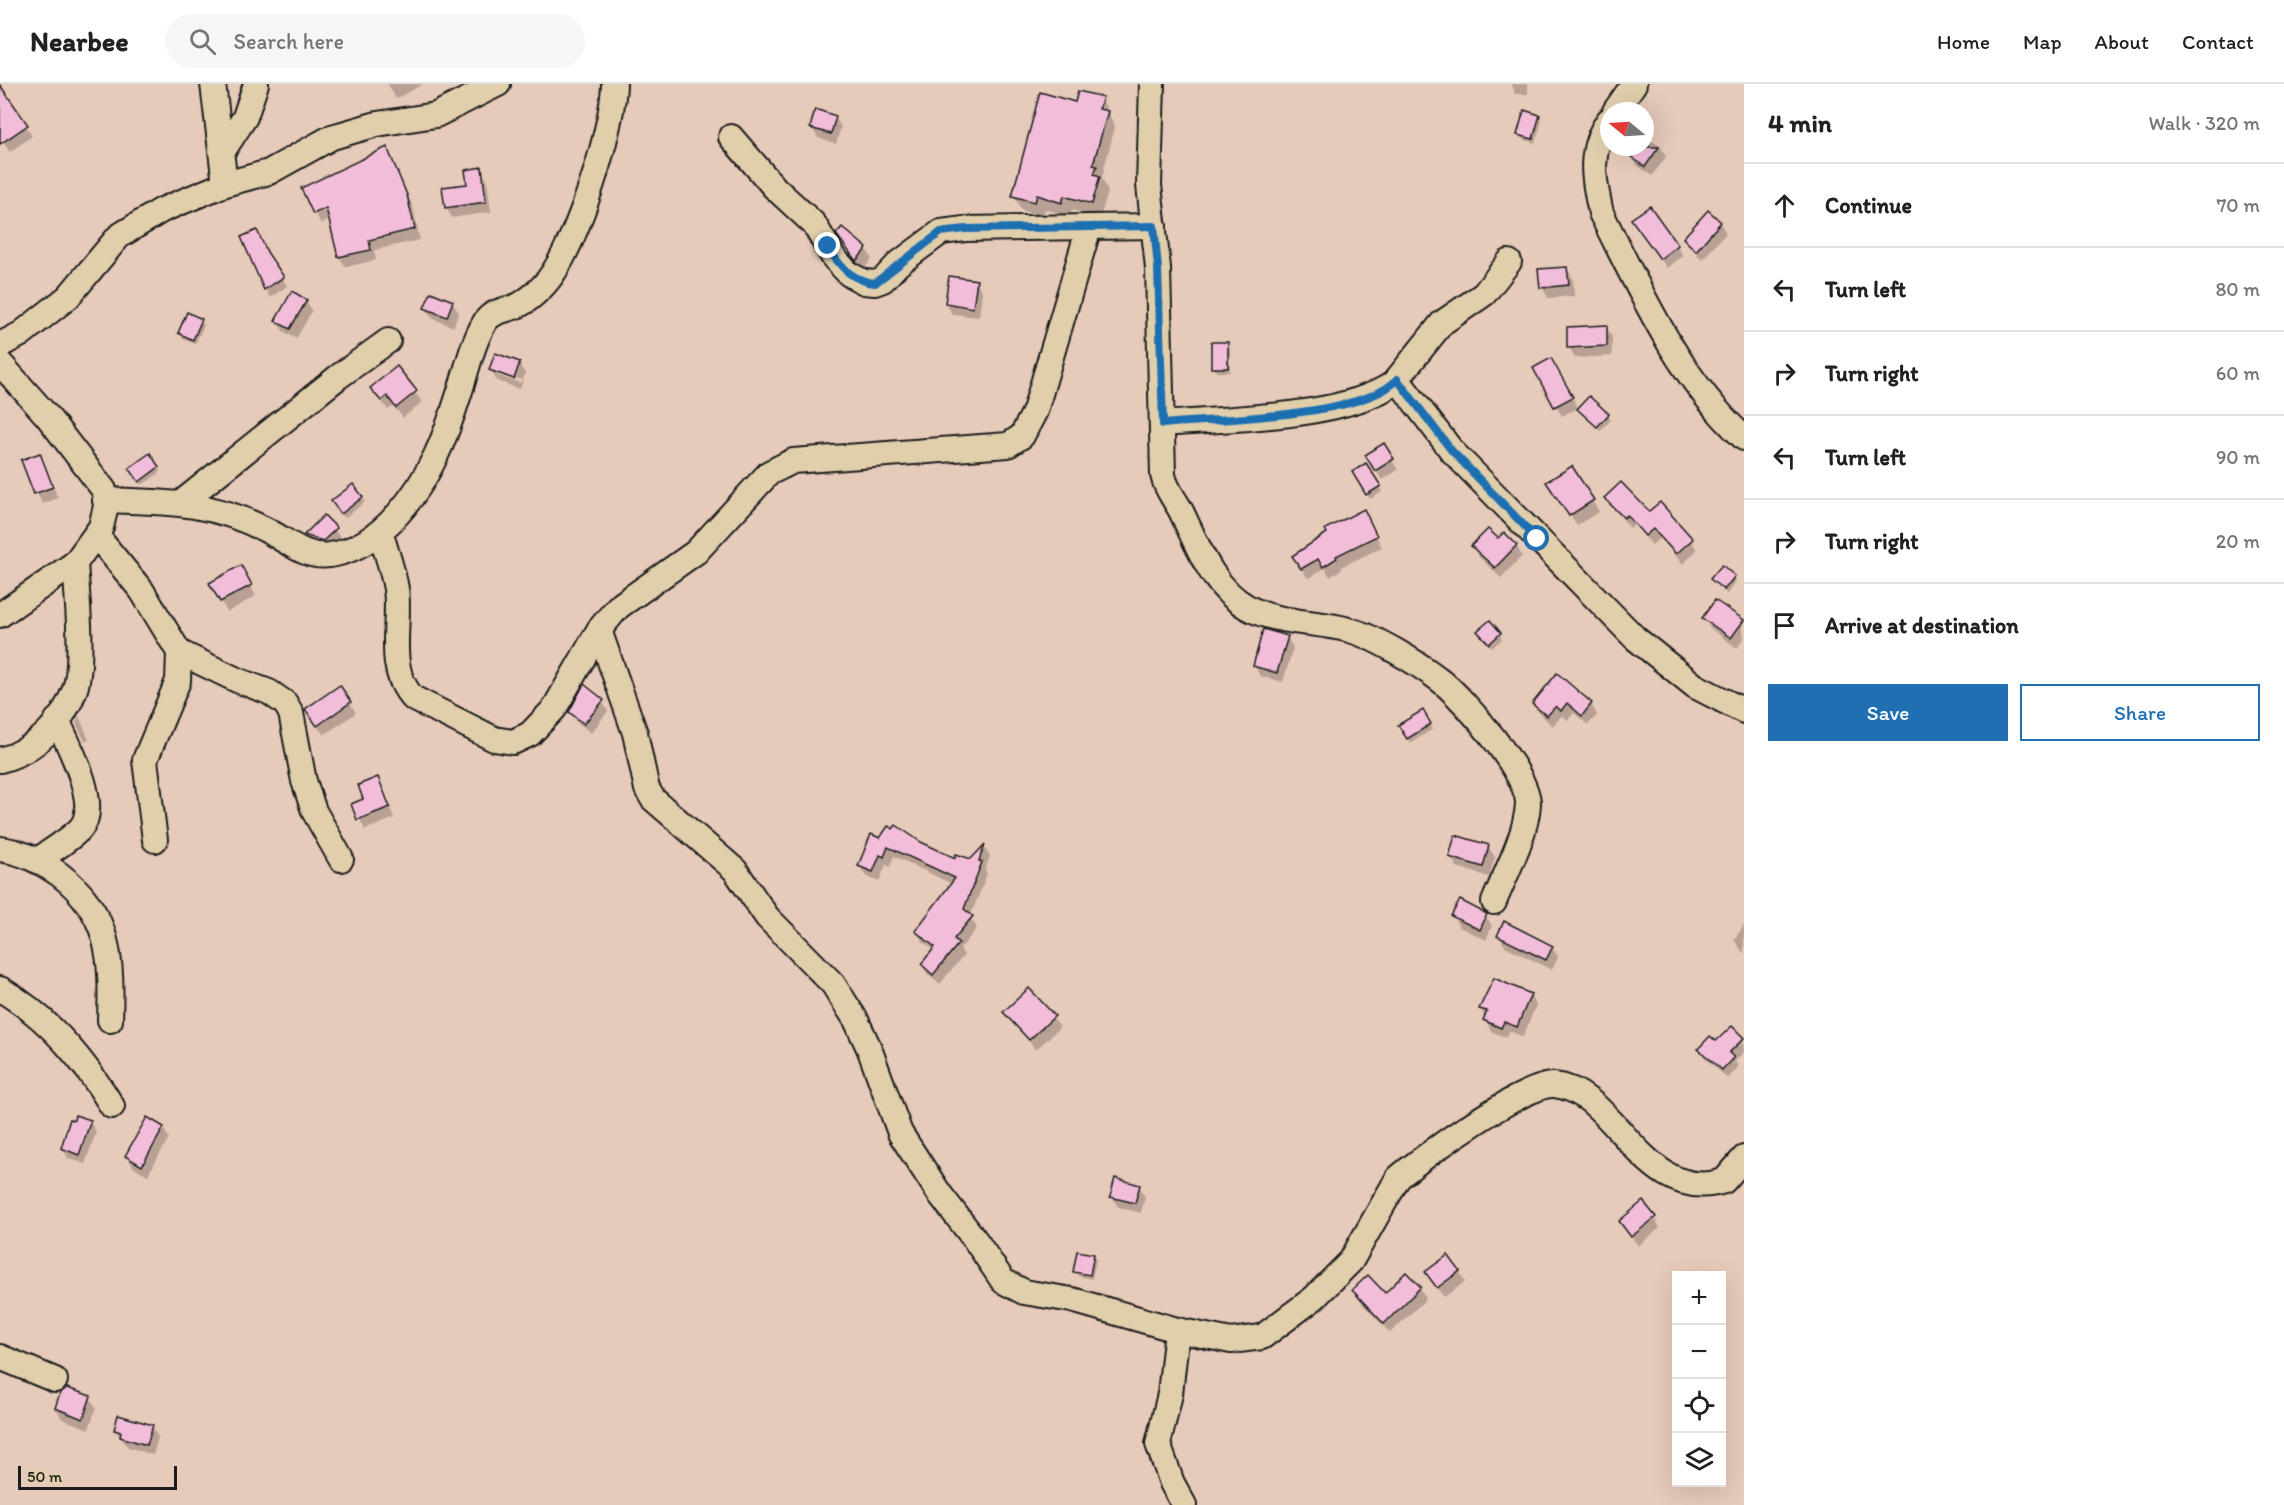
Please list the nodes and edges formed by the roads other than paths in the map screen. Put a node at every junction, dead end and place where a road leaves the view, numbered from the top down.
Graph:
1 (213, 84) edge
2 (256, 84) edge
3 (498, 84) edge
4 (614, 84) edge
5 (1152, 84) edge
6 (1634, 84) edge
7 (1621, 102) edge
8 (731, 137) dead end
9 (1600, 137) edge
10 (223, 151) junction
11 (225, 184) junction
12 (1154, 226) junction
13 (1089, 227) junction
14 (1509, 262) dead end
15 (388, 341) dead end
16 (0, 345) edge
17 (0, 363) edge
18 (1397, 379) junction
19 (1163, 424) junction
20 (1744, 438) edge
21 (105, 500) junction
22 (181, 503) junction
23 (381, 534) junction
24 (96, 535) junction
25 (75, 564) junction
26 (0, 615) edge
27 (599, 630) junction
28 (179, 651) junction
29 (1744, 711) edge
30 (57, 720) junction
31 (0, 760) edge
32 (155, 840) dead end
33 (0, 849) edge
34 (341, 859) dead end
35 (39, 860) junction
36 (1494, 902) dead end
37 (0, 989) edge
38 (110, 1020) dead end
39 (111, 1106) dead end
40 (1744, 1158) edge
41 (1734, 1179) edge
42 (1177, 1330) junction
43 (0, 1358) edge
44 (55, 1380) dead end
45 (1184, 1505) edge

1 - 10 street
2 - 10 street
3 - 11 street
4 - 23 street
5 - 12 street
6 - 7 street
8 - 13 street
9 - 20 street
10 - 11 street
11 - 16 street
12 - 13 street
12 - 19 street
13 - 27 street
14 - 18 street
15 - 22 street
17 - 21 street
18 - 19 street
18 - 29 street
19 - 36 street
21 - 22 street
21 - 24 street
22 - 23 street
23 - 27 street
24 - 25 street
24 - 28 street
25 - 26 street
25 - 30 street
27 - 42 street
28 - 32 street
28 - 34 street
30 - 31 street
30 - 35 street
33 - 35 street
35 - 38 street
37 - 39 street
40 - 41 street
41 - 42 street
42 - 45 street
43 - 44 street

